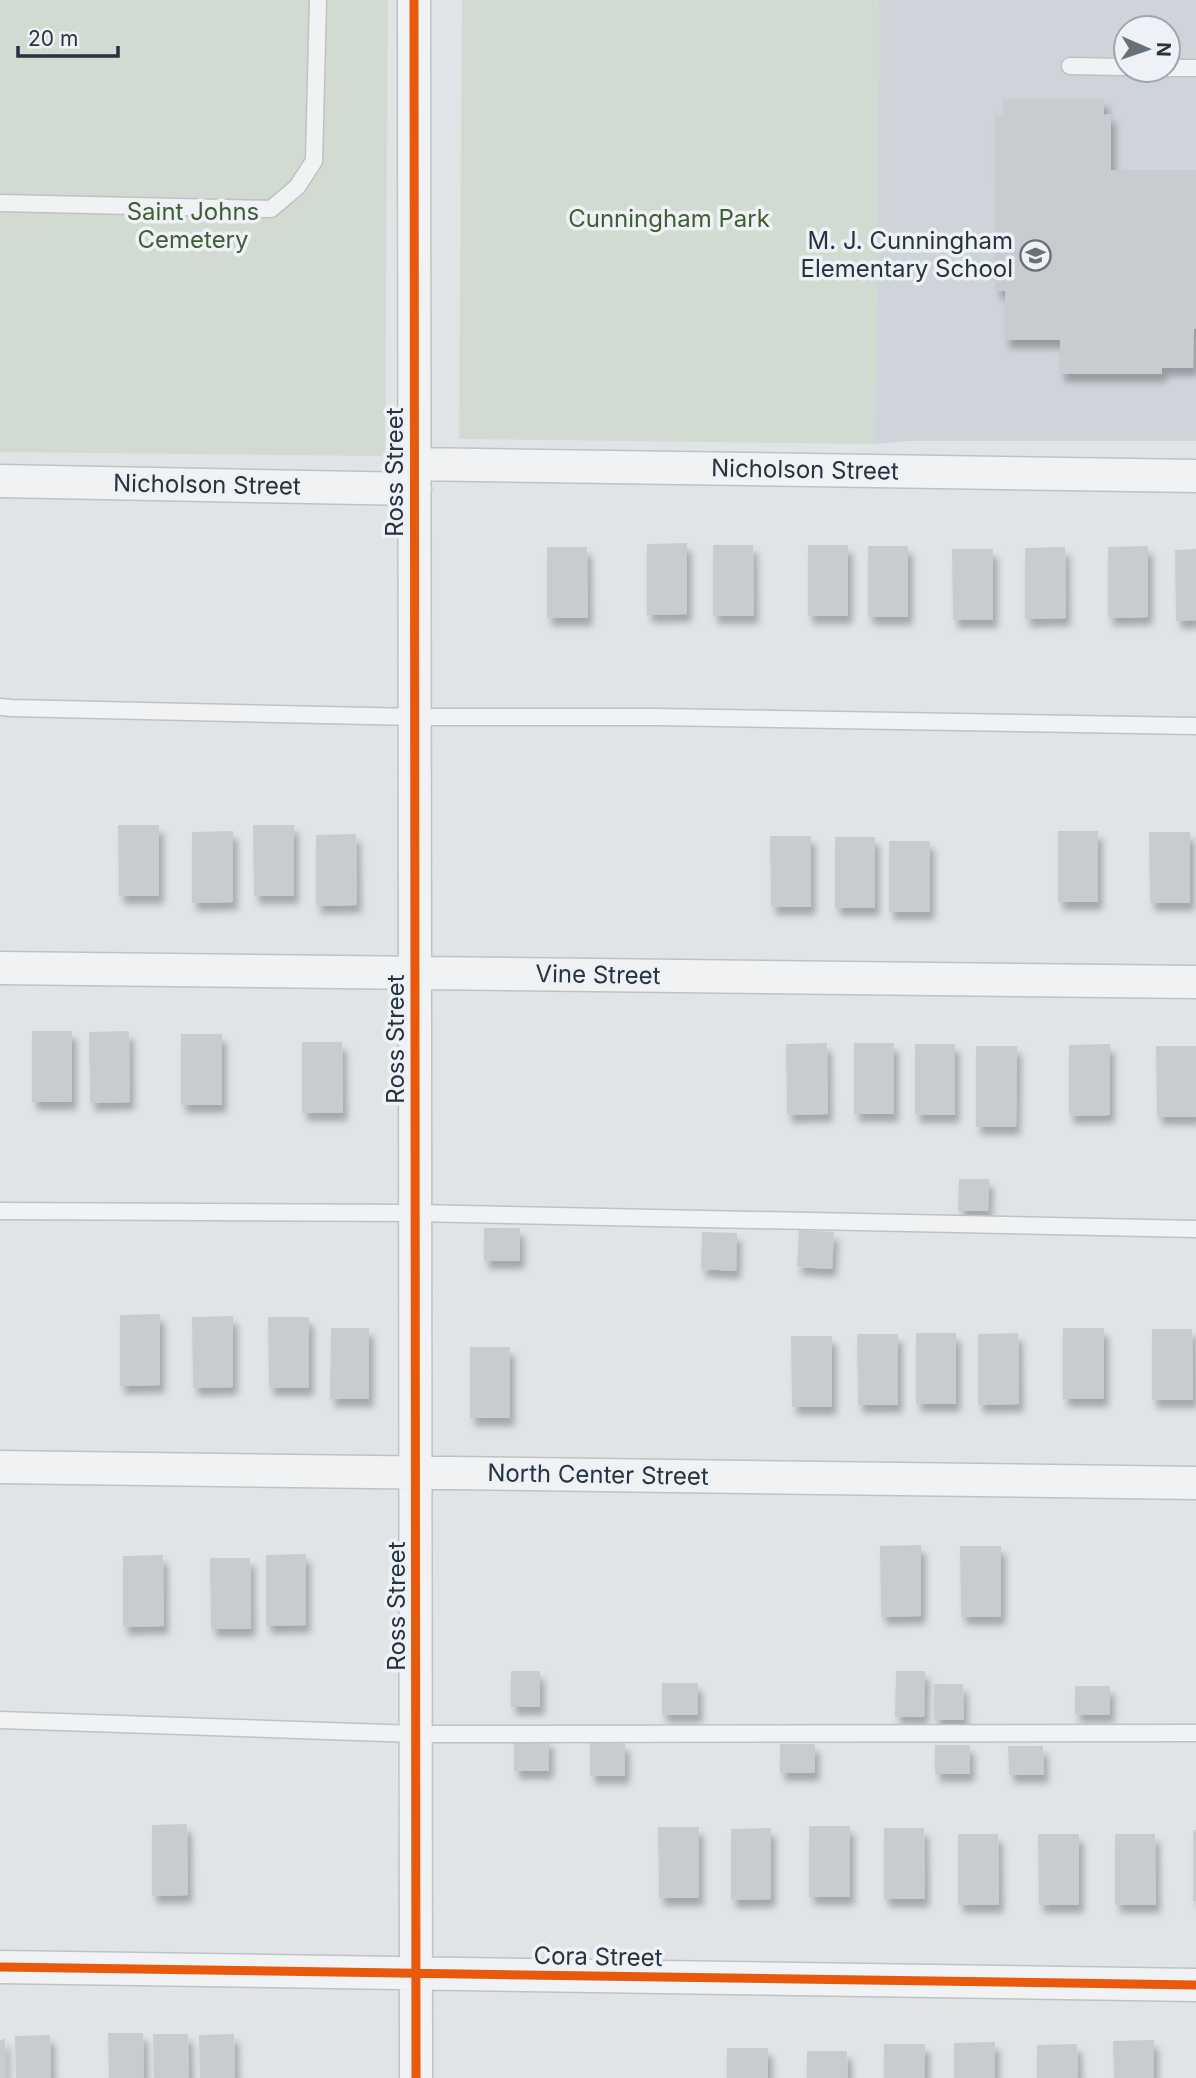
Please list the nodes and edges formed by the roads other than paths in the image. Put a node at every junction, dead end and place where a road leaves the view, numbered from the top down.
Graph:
1 (318, 0) edge
2 (414, 0) edge
3 (1070, 66) dead end
4 (1112, 67) edge
5 (0, 203) edge
6 (414, 476) junction
7 (1196, 477) edge
8 (0, 481) edge
9 (0, 707) edge
10 (415, 717) junction
11 (1196, 726) edge
12 (0, 968) edge
13 (415, 973) junction
14 (1196, 982) edge
15 (0, 1211) edge
16 (415, 1213) junction
17 (1196, 1229) edge
18 (0, 1468) edge
19 (416, 1473) junction
20 (1196, 1483) edge
21 (0, 1720) edge
22 (1196, 1733) edge
23 (416, 1734) junction
24 (0, 1967) edge
25 (416, 1974) junction
26 (1196, 1985) edge
27 (416, 2078) edge

1 - 5 lane
2 - 6 street, Ross Street
3 - 4 lane
6 - 7 street, Nicholson Street
6 - 8 street, Nicholson Street
6 - 10 street, Ross Street
9 - 10 lane
10 - 11 lane
10 - 13 street, Ross Street
12 - 13 street, Vine Street
13 - 14 street, Vine Street
13 - 16 street, Ross Street
15 - 16 lane
16 - 17 lane
16 - 19 street, Ross Street
18 - 19 street, North Center Street
19 - 20 street, North Center Street
19 - 23 street, Ross Street
21 - 23 lane
22 - 23 lane
23 - 25 street, Ross Street
24 - 25 street, Cora Street
25 - 26 street, Cora Street
25 - 27 street, Ross Street

